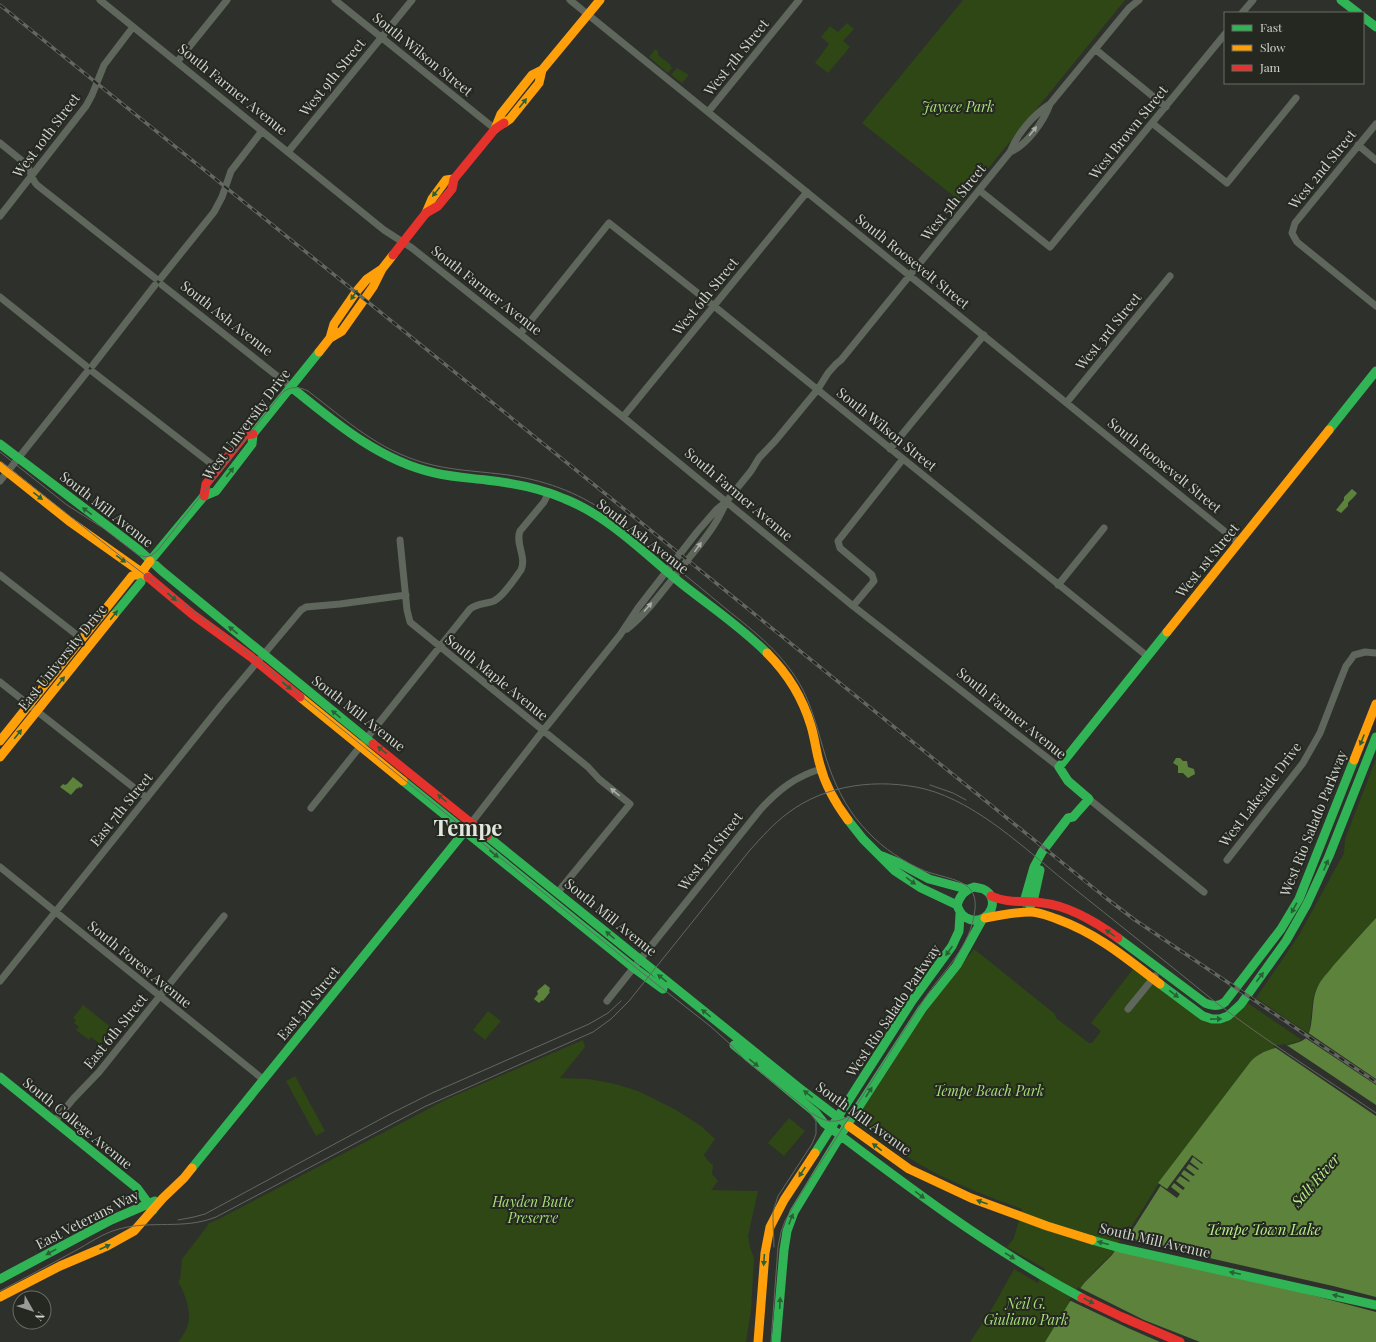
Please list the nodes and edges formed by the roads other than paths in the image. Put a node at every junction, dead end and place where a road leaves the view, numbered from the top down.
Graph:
1 (100, 0) edge
2 (227, 0) edge
3 (335, 0) edge
4 (412, 0) edge
5 (570, 0) edge
6 (600, 0) edge
7 (799, 0) edge
8 (1132, 0) edge
9 (1139, 0) edge
10 (1253, 0) edge
11 (1341, 0) edge
12 (1129, 8) junction
13 (1243, 12) edge
14 (1357, 12) edge
15 (588, 14) junction
16 (1364, 18) edge
17 (133, 27) junction
18 (1376, 27) edge
19 (1224, 35) edge
20 (382, 37) junction
21 (1095, 49) junction
22 (177, 62) junction
23 (1296, 98) dead end
24 (1166, 107) junction
25 (708, 112) junction
26 (1152, 123) junction
27 (1376, 124) edge
28 (495, 129) junction
29 (262, 131) junction
30 (0, 143) edge
31 (1358, 145) junction
32 (288, 152) junction
33 (1376, 160) edge
34 (32, 176) junction
35 (979, 190) junction
36 (807, 192) junction
37 (0, 216) edge
38 (402, 242) junction
39 (910, 276) junction
40 (1170, 276) dead end
41 (158, 281) junction
42 (0, 297) edge
43 (714, 306) junction
44 (1376, 306) edge
45 (520, 334) junction
46 (984, 335) junction
47 (90, 369) junction
48 (1376, 371) edge
49 (291, 387) junction
50 (818, 389) junction
51 (1067, 402) junction
52 (623, 417) junction
53 (253, 434) junction
54 (0, 444) edge
55 (890, 448) junction
56 (18, 458) junction
57 (903, 459) junction
58 (4, 469) edge
59 (218, 469) junction
60 (0, 481) edge
61 (549, 492) junction
62 (204, 496) junction
63 (726, 502) junction
64 (1104, 528) dead end
65 (400, 540) dead end
66 (1239, 543) junction
67 (150, 561) junction
68 (141, 573) junction
69 (670, 574) junction
70 (0, 575) edge
71 (1058, 585) junction
72 (406, 595) junction
73 (854, 606) junction
74 (82, 639) junction
75 (439, 647) junction
76 (1376, 653) edge
77 (1147, 656) junction
78 (260, 658) junction
79 (0, 682) edge
80 (1376, 704) edge
81 (29, 705) junction
82 (37, 711) junction
83 (543, 731) junction
84 (1376, 737) edge
85 (367, 738) junction
86 (0, 741) edge
87 (360, 746) junction
88 (0, 757) edge
89 (1059, 767) junction
90 (821, 768) junction
91 (147, 798) junction
92 (1088, 799) junction
93 (311, 808) dead end
94 (472, 822) junction
95 (465, 831) junction
96 (882, 856) junction
97 (1227, 860) dead end
98 (0, 867) edge
99 (533, 886) junction
100 (966, 889) junction
101 (558, 892) junction
102 (1204, 892) dead end
103 (991, 896) junction
104 (1028, 902) junction
105 (957, 905) junction
106 (56, 912) junction
107 (1011, 913) junction
108 (960, 914) junction
109 (224, 916) dead end
110 (995, 917) junction
111 (983, 919) junction
112 (640, 960) junction
113 (957, 965) junction
114 (634, 968) junction
115 (1160, 970) junction
116 (1153, 978) junction
117 (0, 981) edge
118 (160, 996) junction
119 (607, 1001) dead end
120 (1128, 1009) dead end
121 (904, 1014) junction
122 (892, 1058) junction
123 (0, 1077) edge
124 (264, 1080) junction
125 (838, 1118) junction
126 (54, 1122) junction
127 (847, 1125) junction
128 (831, 1128) junction
129 (841, 1135) junction
130 (163, 1198) joint
131 (151, 1207) junction
132 (0, 1279) edge
133 (0, 1297) edge
134 (1376, 1305) edge
135 (758, 1342) edge
136 (776, 1342) edge
137 (1180, 1342) edge

1 - 17 street, South Farmer Avenue
2 - 22 street
3 - 20 street, South Wilson Street
4 - 20 street, West 9th Street
5 - 15 street, South Roosevelt Street
6 - 15 main road, West University Drive
7 - 25 street, West 7th Street
8 - 12 street, West 5th Street
9 - 12 street, West 5th Street
10 - 13 street
11 - 14 main road
12 - 21 street, West 5th Street
15 - 25 street, South Roosevelt Street
15 - 28 main road, West University Drive
16 - 18 main road
17 - 22 street, South Farmer Avenue
17 - 34 street, West 10th Street
19 - 24 street, West Brown Street
20 - 28 street, South Wilson Street
20 - 32 street, West 9th Street
21 - 24 street
21 - 35 street, West 5th Street
22 - 29 street, South Farmer Avenue
23 - 26 street
24 - 26 street, West Brown Street
25 - 36 street, South Roosevelt Street
26 - 35 street, West Brown Street
27 - 31 street, West 2nd Street
28 - 38 main road, West University Drive
29 - 32 street, South Farmer Avenue
29 - 41 street
30 - 34 street, South Ash Avenue
31 - 33 street
31 - 44 street, West 2nd Street
32 - 38 street, South Farmer Avenue
34 - 37 street, West 10th Street
34 - 41 street, South Ash Avenue
35 - 39 street, West 5th Street
36 - 39 street, South Roosevelt Street
36 - 43 street, West 6th Street
38 - 45 street, South Farmer Avenue
38 - 49 main road, West University Drive
39 - 46 street, South Roosevelt Street
39 - 50 street, West 5th Street
40 - 51 street, West 3rd Street
41 - 47 street
41 - 49 street, South Ash Avenue
42 - 47 street
43 - 45 street, South Wilson Street
43 - 50 street, South Wilson Street
43 - 52 street, West 6th Street
45 - 52 street, South Farmer Avenue
46 - 51 street, South Roosevelt Street
46 - 55 street
47 - 56 street
47 - 59 street
48 - 66 main road, West 1st Street
49 - 53 main road, West University Drive
49 - 61 main road, South Ash Avenue
50 - 55 street, South Wilson Street
50 - 63 street, West 5th Street
51 - 66 street, South Roosevelt Street
52 - 63 street, South Farmer Avenue
53 - 59 main road
62 -> 53 main road, West University Drive
54 - 56 main road, South Mill Avenue
55 - 57 street, South Wilson Street
56 - 58 street
67 -> 56 main road, South Mill Avenue
57 - 71 street, South Wilson Street
57 - 73 street
58 - 60 street
58 -> 68 main road, South Mill Avenue
59 - 62 main road
61 - 69 main road, South Ash Avenue
61 - 75 street
62 - 67 main road, West University Drive
63 - 69 street, West 5th Street
63 - 73 street, South Farmer Avenue
64 - 71 street
65 - 72 street, South Maple Avenue
66 - 77 main road, West 1st Street
67 - 68 main road, East University Drive
78 -> 67 main road, South Mill Avenue
68 - 74 main road, East University Drive
68 -> 78 main road, South Mill Avenue
82 -> 68 main road, East University Drive
69 - 83 street, West 5th Street
69 - 90 main road, South Ash Avenue
70 - 74 street
71 - 77 street, South Wilson Street
72 - 75 street, South Maple Avenue
72 - 78 street
73 - 89 street, South Farmer Avenue
74 - 81 main road, East University Drive
75 - 83 street, South Maple Avenue
75 - 85 street
76 - 97 street, West Lakeside Drive
77 - 89 main road, West 1st Street
85 -> 78 main road, South Mill Avenue
78 -> 87 main road, South Mill Avenue
78 - 91 street, East 7th Street
79 - 81 street
80 -> 115 main road, West Rio Salado Parkway
81 - 82 street
81 - 86 main road, East University Drive
88 -> 82 main road, East University Drive
82 - 91 street
83 - 94 street, West 5th Street
101 -> 83 street, South Maple Avenue
116 -> 84 main road, West Rio Salado Parkway
85 - 87 street
94 -> 85 main road, South Mill Avenue
87 - 93 street
87 - 95 main road, South Mill Avenue
89 - 92 main road, South Farmer Avenue
90 - 96 main road, South Ash Avenue
90 - 112 street, West 3rd Street
91 - 106 street, East 7th Street
92 - 102 street, South Farmer Avenue
92 - 104 main road
94 - 95 main road, East 5th Street
94 - 101 main road, South Mill Avenue
95 -> 99 main road, South Mill Avenue
95 - 124 main road, East 5th Street
96 - 100 main road, South Ash Avenue
96 -> 105 main road, South Ash Avenue
98 - 106 street, South Forest Avenue
99 - 101 main road
99 - 114 main road, South Mill Avenue
100 - 103 main road
100 - 105 main road
112 -> 101 main road, South Mill Avenue
103 - 104 main road, West Rio Salado Parkway
103 - 111 main road
104 - 107 main road
115 -> 104 main road, West Rio Salado Parkway
105 - 108 main road
106 - 117 street, East 7th Street
106 - 118 street, South Forest Avenue
107 - 110 main road, West Rio Salado Parkway
107 - 116 main road, West Rio Salado Parkway
108 - 111 main road
108 -> 121 main road, West Rio Salado Parkway
109 - 118 street, East 6th Street
110 - 111 main road, West Rio Salado Parkway
110 - 113 main road, West Rio Salado Parkway
111 - 113 main road, West Rio Salado Parkway
112 - 114 street, West 3rd Street
125 -> 112 main road, South Mill Avenue
113 - 122 main road, West Rio Salado Parkway
114 - 119 street, West 3rd Street
114 -> 128 main road, South Mill Avenue
115 - 116 street
116 - 120 street
118 - 124 street, South Forest Avenue
118 - 126 street, East 6th Street
121 - 122 main road
121 - 125 main road, West Rio Salado Parkway
127 -> 122 main road, West Rio Salado Parkway
123 - 126 main road, South College Avenue
124 - 130 main road, East 5th Street
125 - 127 main road, South Mill Avenue
125 - 128 main road, West Rio Salado Parkway
126 - 131 main road, South College Avenue
127 - 129 main road, West Rio Salado Parkway
134 -> 127 main road, South Mill Avenue
128 - 129 main road, South Mill Avenue
128 -> 135 main road, West Rio Salado Parkway
136 -> 129 main road, West Rio Salado Parkway
129 -> 137 main road, South Mill Avenue
130 - 131 main road, East Veterans Way
131 -> 132 main road, East Veterans Way
133 -> 131 main road, East Veterans Way

